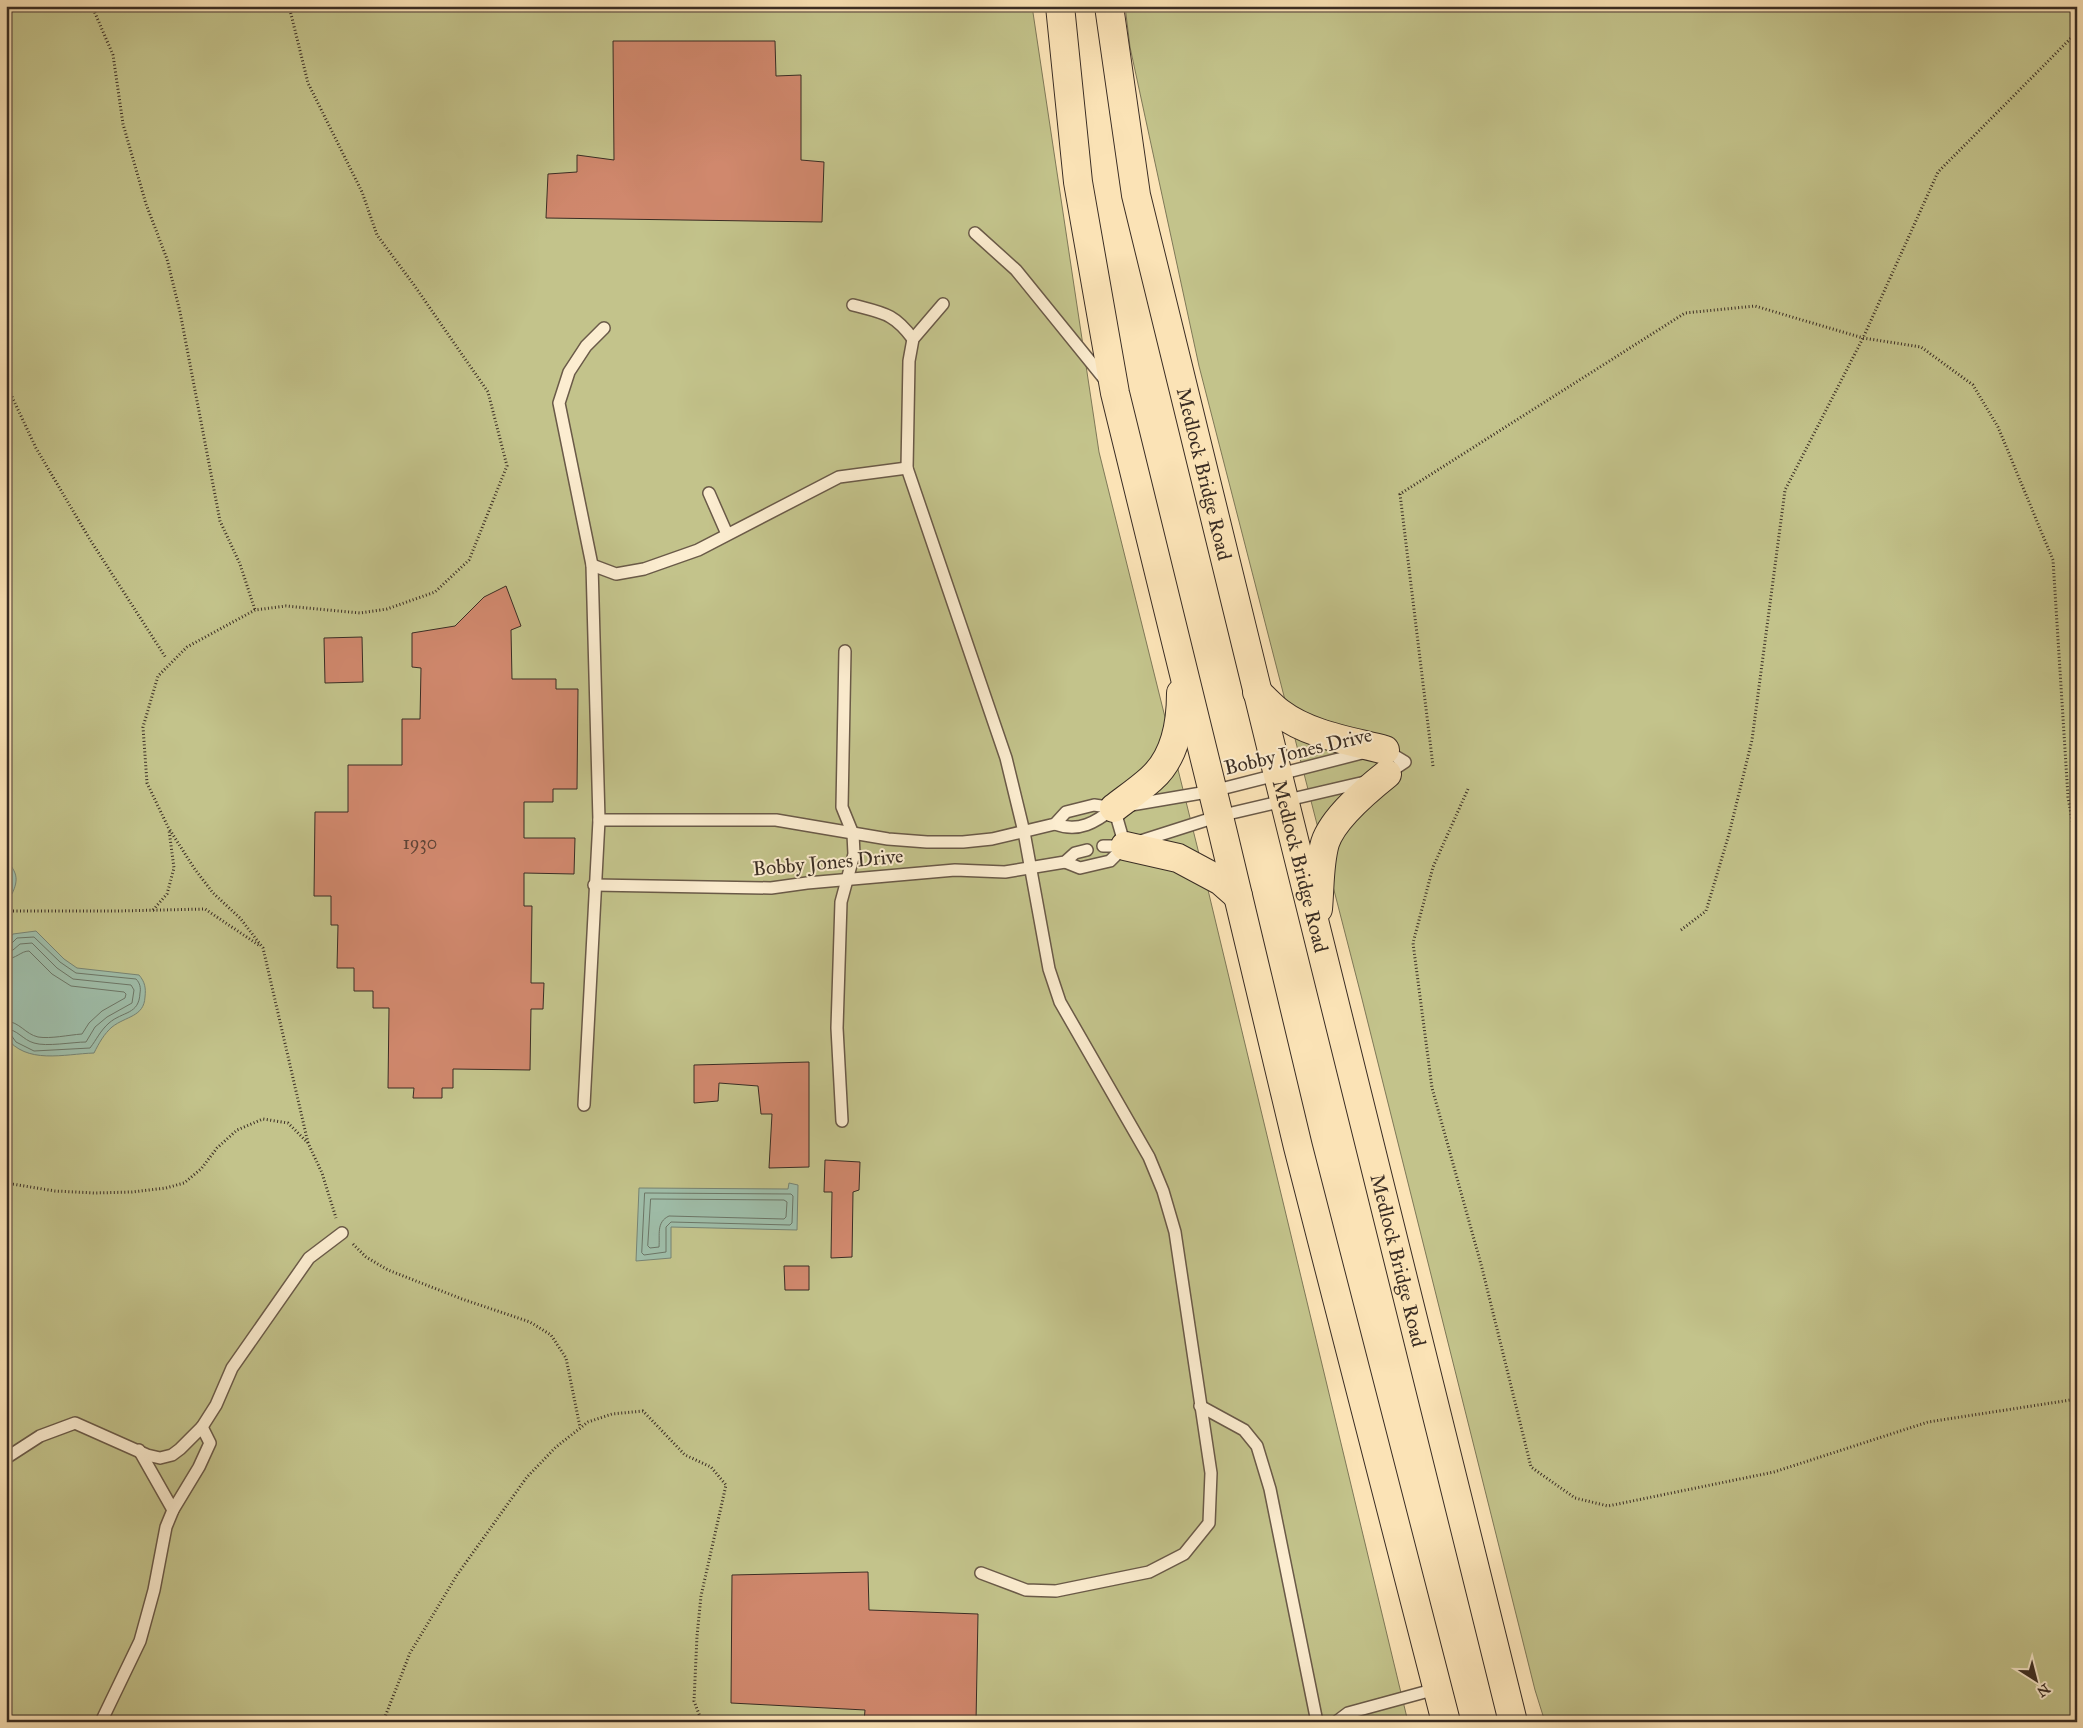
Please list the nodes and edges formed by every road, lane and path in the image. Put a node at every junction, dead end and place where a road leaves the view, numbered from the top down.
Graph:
1 (92, 6) edge
2 (289, 6) edge
3 (1060, 6) edge
4 (1109, 6) edge
5 (2077, 32) edge
6 (974, 233) dead end
7 (943, 304) dead end
8 (853, 305) dead end
9 (604, 328) dead end
10 (1863, 338) junction
11 (913, 340) junction
12 (6, 384) edge
13 (1115, 393) junction
14 (907, 468) junction
15 (709, 492) dead end
16 (727, 534) junction
17 (592, 565) junction
18 (256, 610) junction
19 (845, 651) dead end
20 (166, 658) dead end
21 (1181, 667) junction
22 (1257, 692) junction
23 (1386, 762) junction
24 (1433, 766) dead end
25 (1278, 776) junction
26 (1468, 789) dead end
27 (1284, 802) junction
28 (1216, 804) junction
29 (1114, 808) junction
30 (599, 820) junction
31 (1055, 824) junction
32 (168, 827) junction
33 (1024, 832) junction
34 (853, 834) junction
35 (1114, 846) junction
36 (2077, 849) edge
37 (1087, 850) dead end
38 (1065, 862) junction
39 (1031, 869) junction
40 (847, 879) junction
41 (594, 885) junction
42 (1238, 896) junction
43 (154, 910) junction
44 (6, 911) edge
45 (1681, 930) dead end
46 (1317, 933) junction
47 (263, 948) junction
48 (584, 1105) dead end
49 (842, 1121) dead end
50 (308, 1143) dead end
51 (342, 1233) dead end
52 (2077, 1398) edge
53 (1200, 1406) junction
54 (202, 1428) junction
55 (139, 1450) junction
56 (6, 1458) edge
57 (173, 1510) junction
58 (981, 1573) dead end
59 (1436, 1689) junction
60 (101, 1722) edge
61 (383, 1722) edge
62 (702, 1722) edge
63 (1317, 1722) edge
64 (1336, 1722) edge
65 (1446, 1722) edge
66 (1513, 1722) edge

1 - 18 path
2 - 18 path
3 - 13 highway
4 - 22 highway, Medlock Bridge Road
5 - 10 path
6 - 13 lane
7 - 11 lane
8 - 11 lane
9 - 17 lane
10 - 24 path
10 - 36 path
10 - 45 path
11 - 14 lane
12 - 20 path
13 - 21 highway
14 - 16 lane
14 - 33 lane
15 - 16 lane
16 - 17 lane
17 - 30 lane
18 - 32 path
19 - 34 lane
21 - 28 highway
21 - 29 highway
22 - 23 highway
22 - 25 highway, Medlock Bridge Road
23 - 25 lane, Bobby Jones Drive
23 - 27 lane, Bobby Jones Drive
23 - 46 highway
25 - 27 highway, Medlock Bridge Road
25 - 28 lane, Bobby Jones Drive
26 - 52 path
27 - 28 lane, Bobby Jones Drive
27 - 46 highway, Medlock Bridge Road
28 - 29 lane, Bobby Jones Drive
28 - 35 lane, Bobby Jones Drive
28 - 42 highway
29 - 31 lane, Bobby Jones Drive
29 - 31 lane, Bobby Jones Drive
29 - 35 lane
30 - 34 lane, Bobby Jones Drive
30 - 41 lane
31 - 33 lane, Bobby Jones Drive
32 - 43 path
32 - 47 path
33 - 34 lane, Bobby Jones Drive
33 - 39 lane
34 - 40 lane
35 - 38 lane, Bobby Jones Drive
35 - 42 highway
37 - 38 lane, Bobby Jones Drive
38 - 39 lane, Bobby Jones Drive
39 - 40 lane, Bobby Jones Drive
39 - 53 lane
40 - 41 lane, Bobby Jones Drive
40 - 49 lane
41 - 48 lane
42 - 59 highway
43 - 44 path
43 - 47 path
46 - 66 highway, Medlock Bridge Road
47 - 50 path
51 - 54 lane
53 - 58 lane
53 - 63 lane
54 - 55 lane
54 - 57 lane
55 - 56 lane
55 - 57 lane
57 - 60 lane
59 - 64 lane
59 - 65 highway
61 - 62 path

